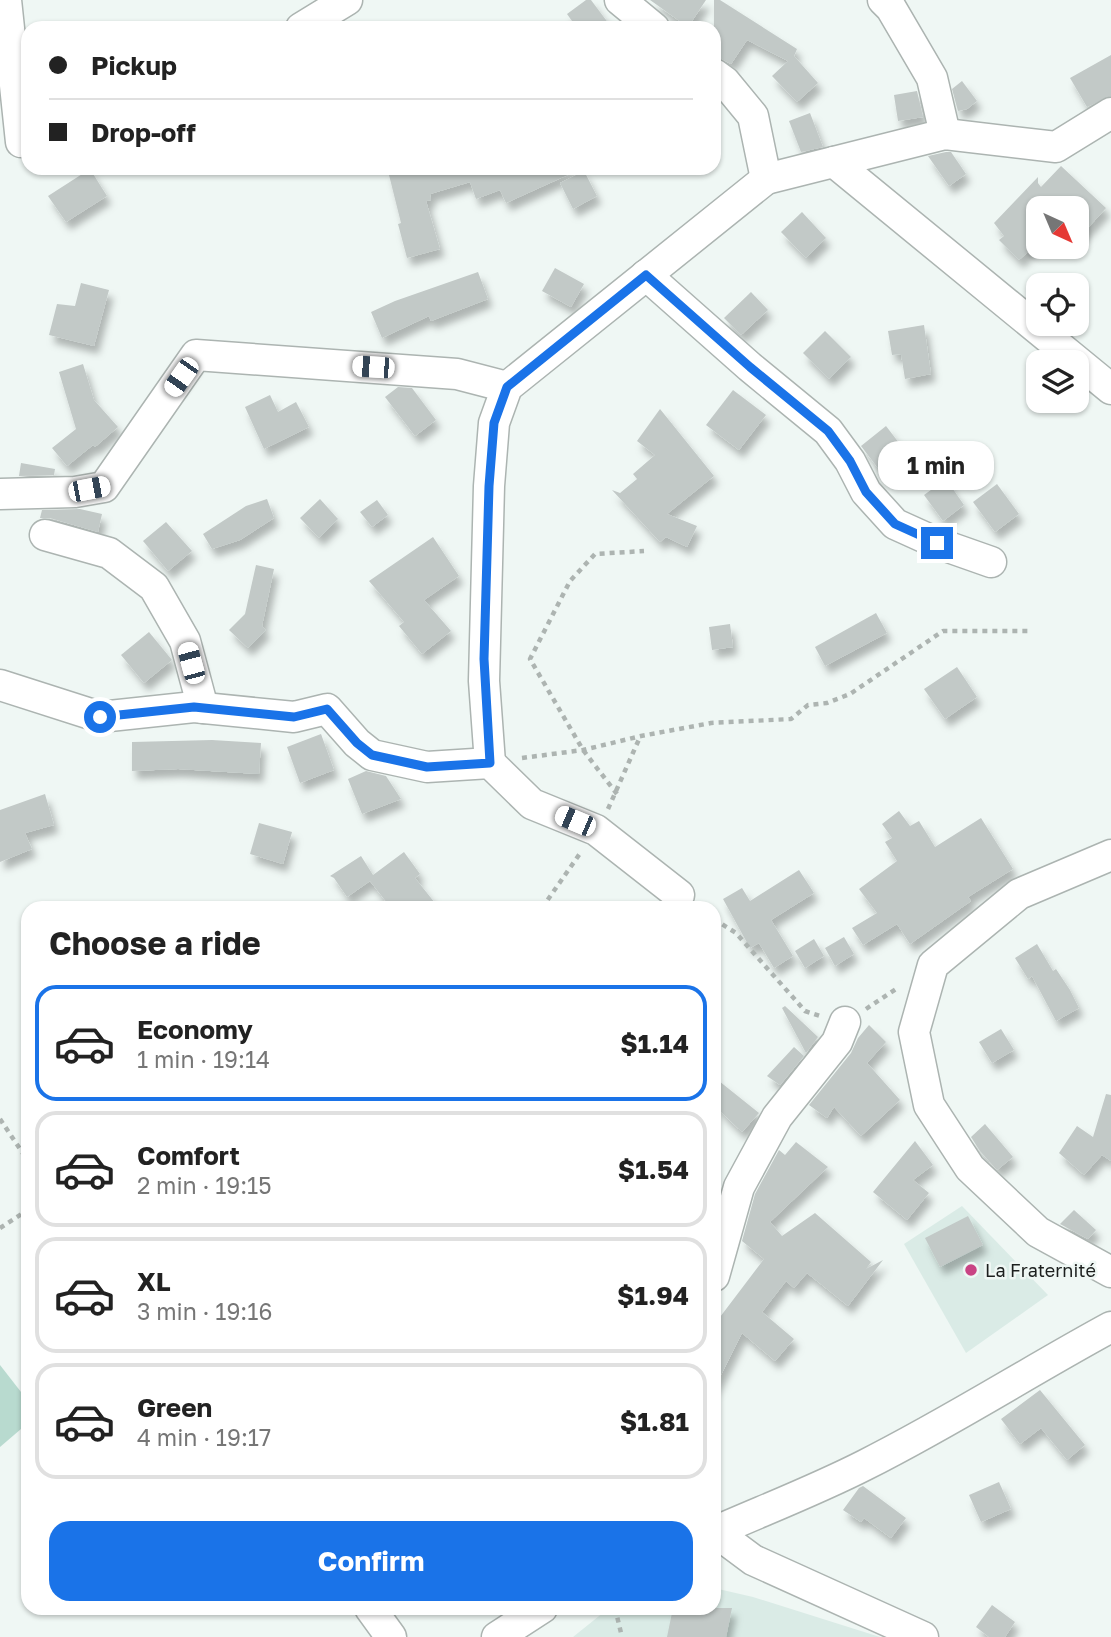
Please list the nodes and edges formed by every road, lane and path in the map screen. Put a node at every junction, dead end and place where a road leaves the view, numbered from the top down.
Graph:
1 (6, 0) edge
2 (347, 0) edge
3 (620, 0) edge
4 (883, 0) edge
5 (312, 21) edge
6 (646, 21) edge
7 (721, 80) edge
8 (1111, 113) edge
9 (945, 134) junction
10 (20, 142) dead end
11 (834, 162) junction
12 (766, 179) junction
13 (646, 275) junction
14 (507, 387) junction
15 (1111, 389) edge
16 (0, 494) edge
17 (45, 535) dead end
18 (644, 551) dead end
19 (991, 562) dead end
20 (1029, 631) dead end
21 (0, 685) edge
22 (203, 708) junction
23 (641, 736) junction
24 (583, 750) junction
25 (490, 763) junction
26 (617, 794) junction
27 (596, 830) junction
28 (1104, 858) edge
29 (679, 895) dead end
30 (547, 901) edge
31 (721, 923) edge
32 (933, 965) junction
33 (845, 1023) junction
34 (0, 1119) edge
35 (21, 1150) edge
36 (21, 1214) edge
37 (0, 1228) edge
38 (721, 1251) edge
39 (1111, 1272) edge
40 (1111, 1327) edge
41 (721, 1529) edge
42 (721, 1537) edge
43 (375, 1615) edge
44 (531, 1615) edge
45 (617, 1615) edge
46 (391, 1637) edge
47 (497, 1637) edge
48 (622, 1637) edge
49 (923, 1637) edge

1 - 10 street
2 - 5 street
3 - 6 street
4 - 9 street
7 - 12 street
8 - 9 street
9 - 11 street
11 - 12 street
11 - 15 street
12 - 13 street
13 - 14 street
13 - 19 street
14 - 16 street
14 - 25 street
17 - 22 street
18 - 24 path
20 - 23 path
21 - 22 street
22 - 25 street
23 - 24 path
23 - 26 path
24 - 25 path
24 - 26 path
25 - 27 street
26 - 27 path
27 - 29 street
27 - 30 path
28 - 32 street
31 - 33 path
32 - 33 path
32 - 39 street
33 - 38 street
34 - 35 path
36 - 37 path
40 - 41 street
42 - 49 street
43 - 46 street
44 - 47 street
45 - 48 path

